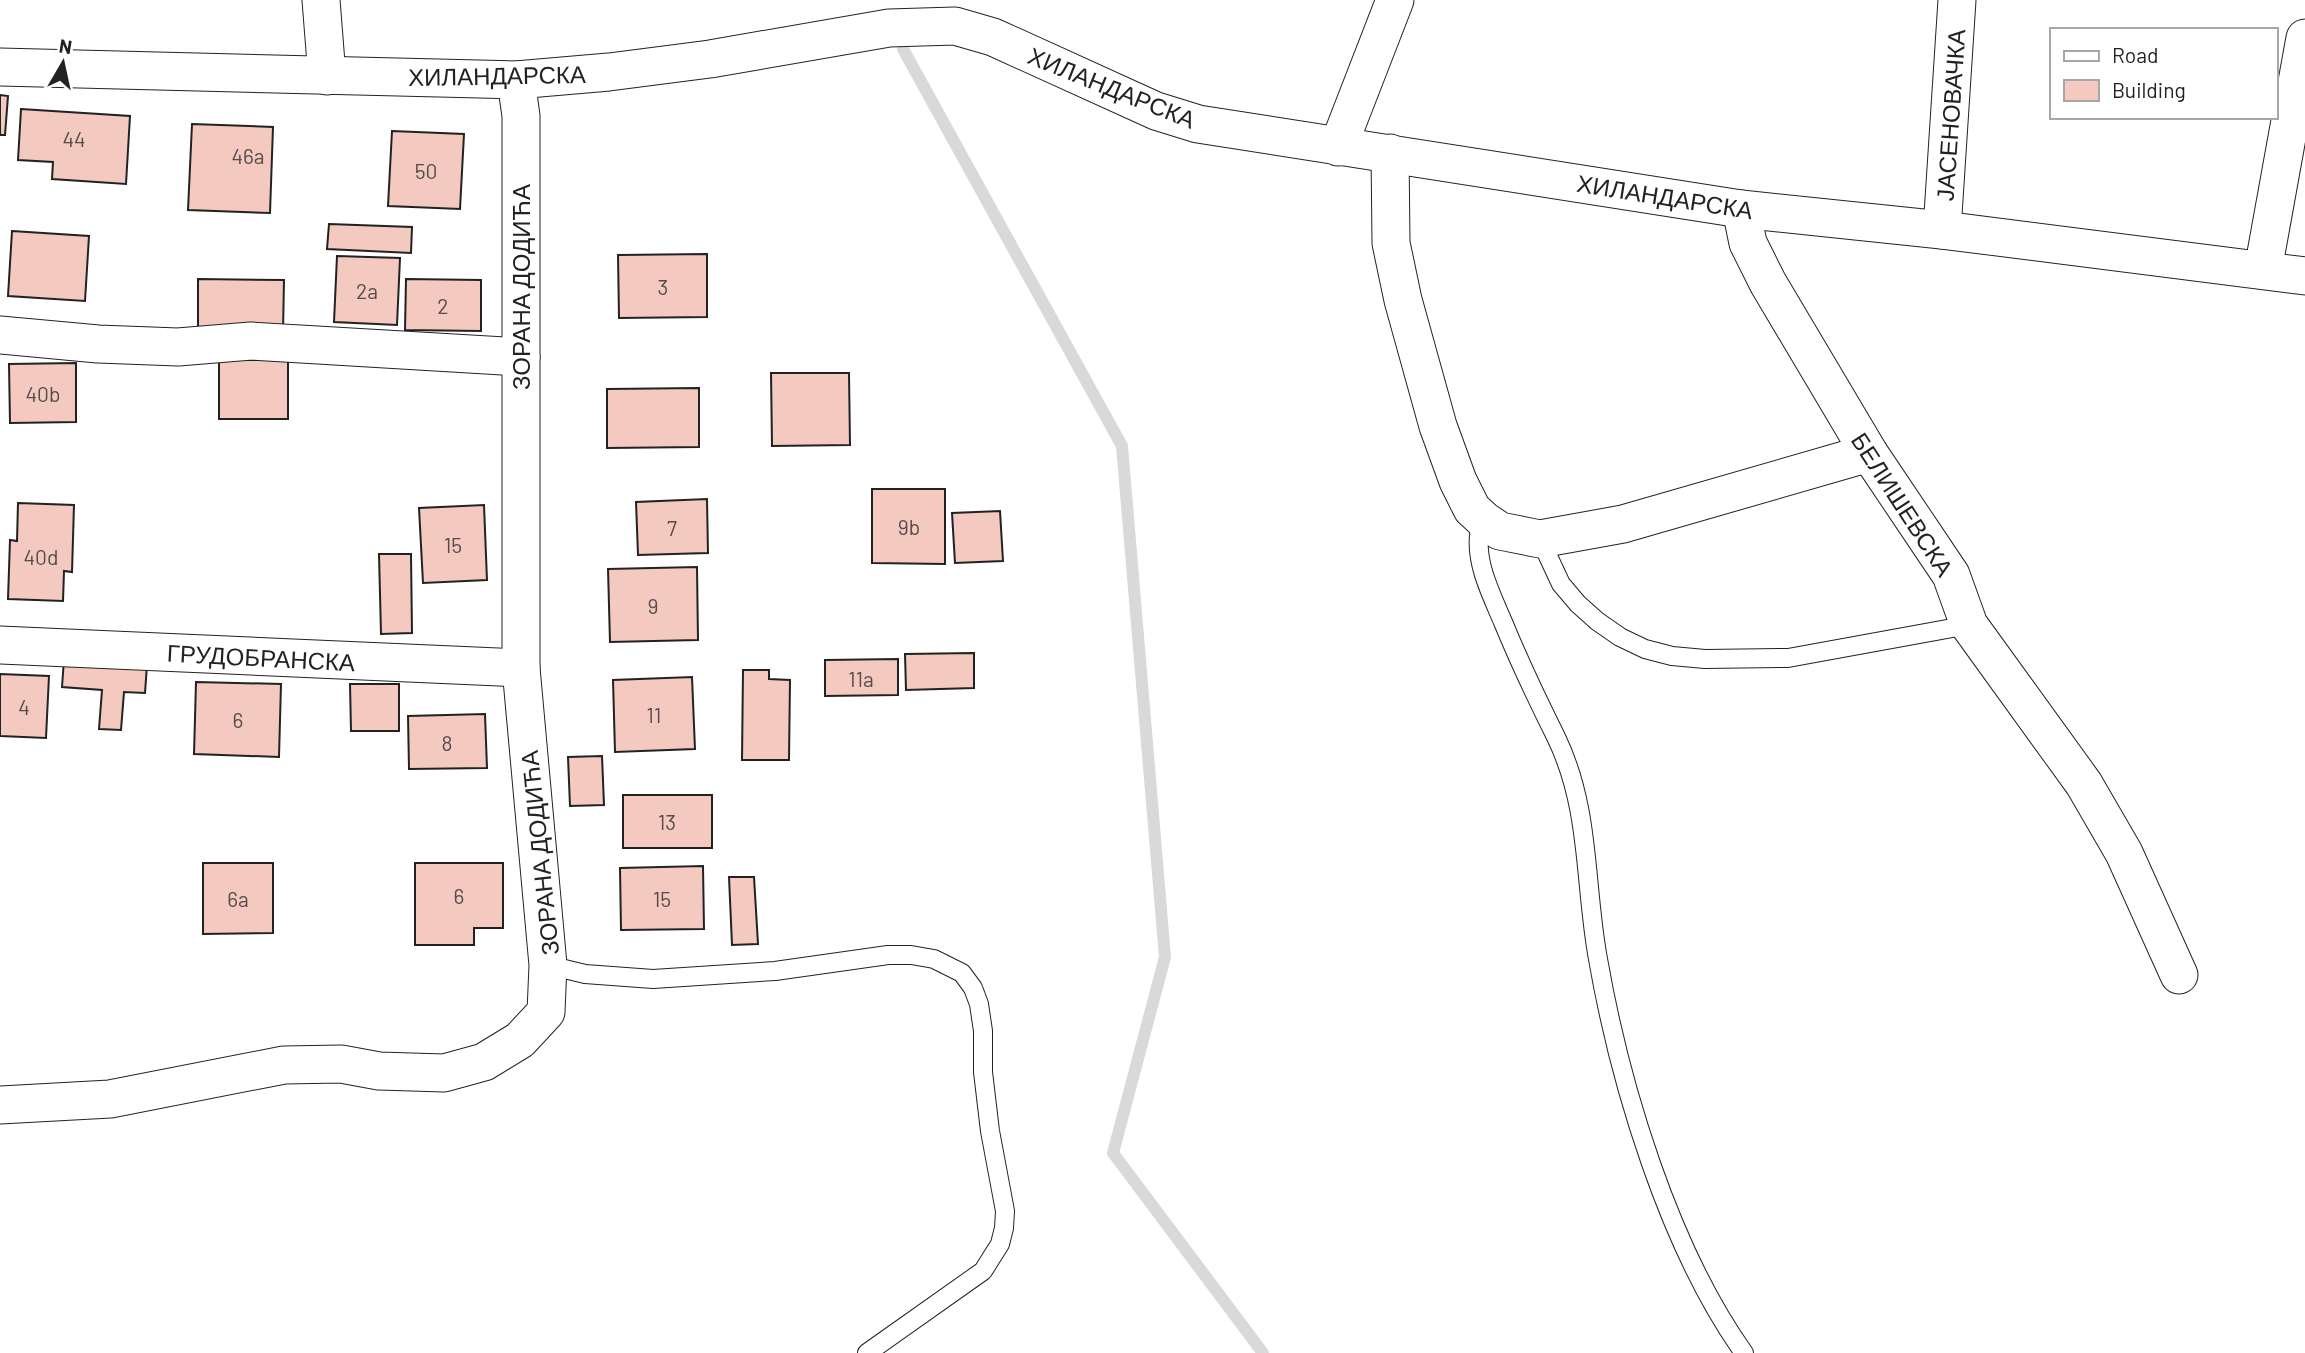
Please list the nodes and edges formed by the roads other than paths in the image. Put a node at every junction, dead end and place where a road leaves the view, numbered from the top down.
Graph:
1 (321, 0) edge
2 (1395, 0) edge
3 (1958, 0) edge
4 (2305, 38) edge
5 (0, 66) edge
6 (327, 76) junction
7 (516, 80) junction
8 (1338, 147) junction
9 (1390, 153) junction
10 (1741, 209) junction
11 (1942, 230) junction
12 (2263, 270) junction
13 (2305, 276) edge
14 (0, 335) edge
15 (520, 357) junction
16 (1868, 453) junction
17 (1485, 522) junction
18 (1540, 539) junction
19 (1969, 625) junction
20 (0, 645) edge
21 (522, 668) junction
22 (548, 965) junction
23 (2179, 975) dead end
24 (0, 1105) edge
25 (867, 1353) edge
26 (1744, 1353) edge

1 - 6 street
2 - 8 street
3 - 11 street, ЈАСЕНОВАЧКА
4 - 12 street
5 - 6 street, ХИЛАНДАРСКА
6 - 7 street, ХИЛАНДАРСКА
7 - 8 street, ХИЛАНДАРСКА
7 - 15 street, ЗОРАНА ДОДИЋА
8 - 9 street, ХИЛАНДАРСКА
9 - 10 street, ХИЛАНДАРСКА
9 - 17 street
10 - 11 street, ХИЛАНДАРСКА
10 - 16 street, БЕЛИШЕВСКА
11 - 12 street, ХИЛАНДАРСКА
12 - 13 street, ХИЛАНДАРСКА
14 - 15 street
15 - 21 street, ЗОРАНА ДОДИЋА
16 - 18 street
16 - 19 street, БЕЛИШЕВСКА
17 - 18 street
17 - 26 lane
18 - 19 lane
19 - 23 street, БЕЛИШЕВСКА
20 - 21 street, ГРУДОБРАНСКА
21 - 22 street, ЗОРАНА ДОДИЋА
22 - 24 street
22 - 25 lane, ЗОРАНА ДОДИЋА

